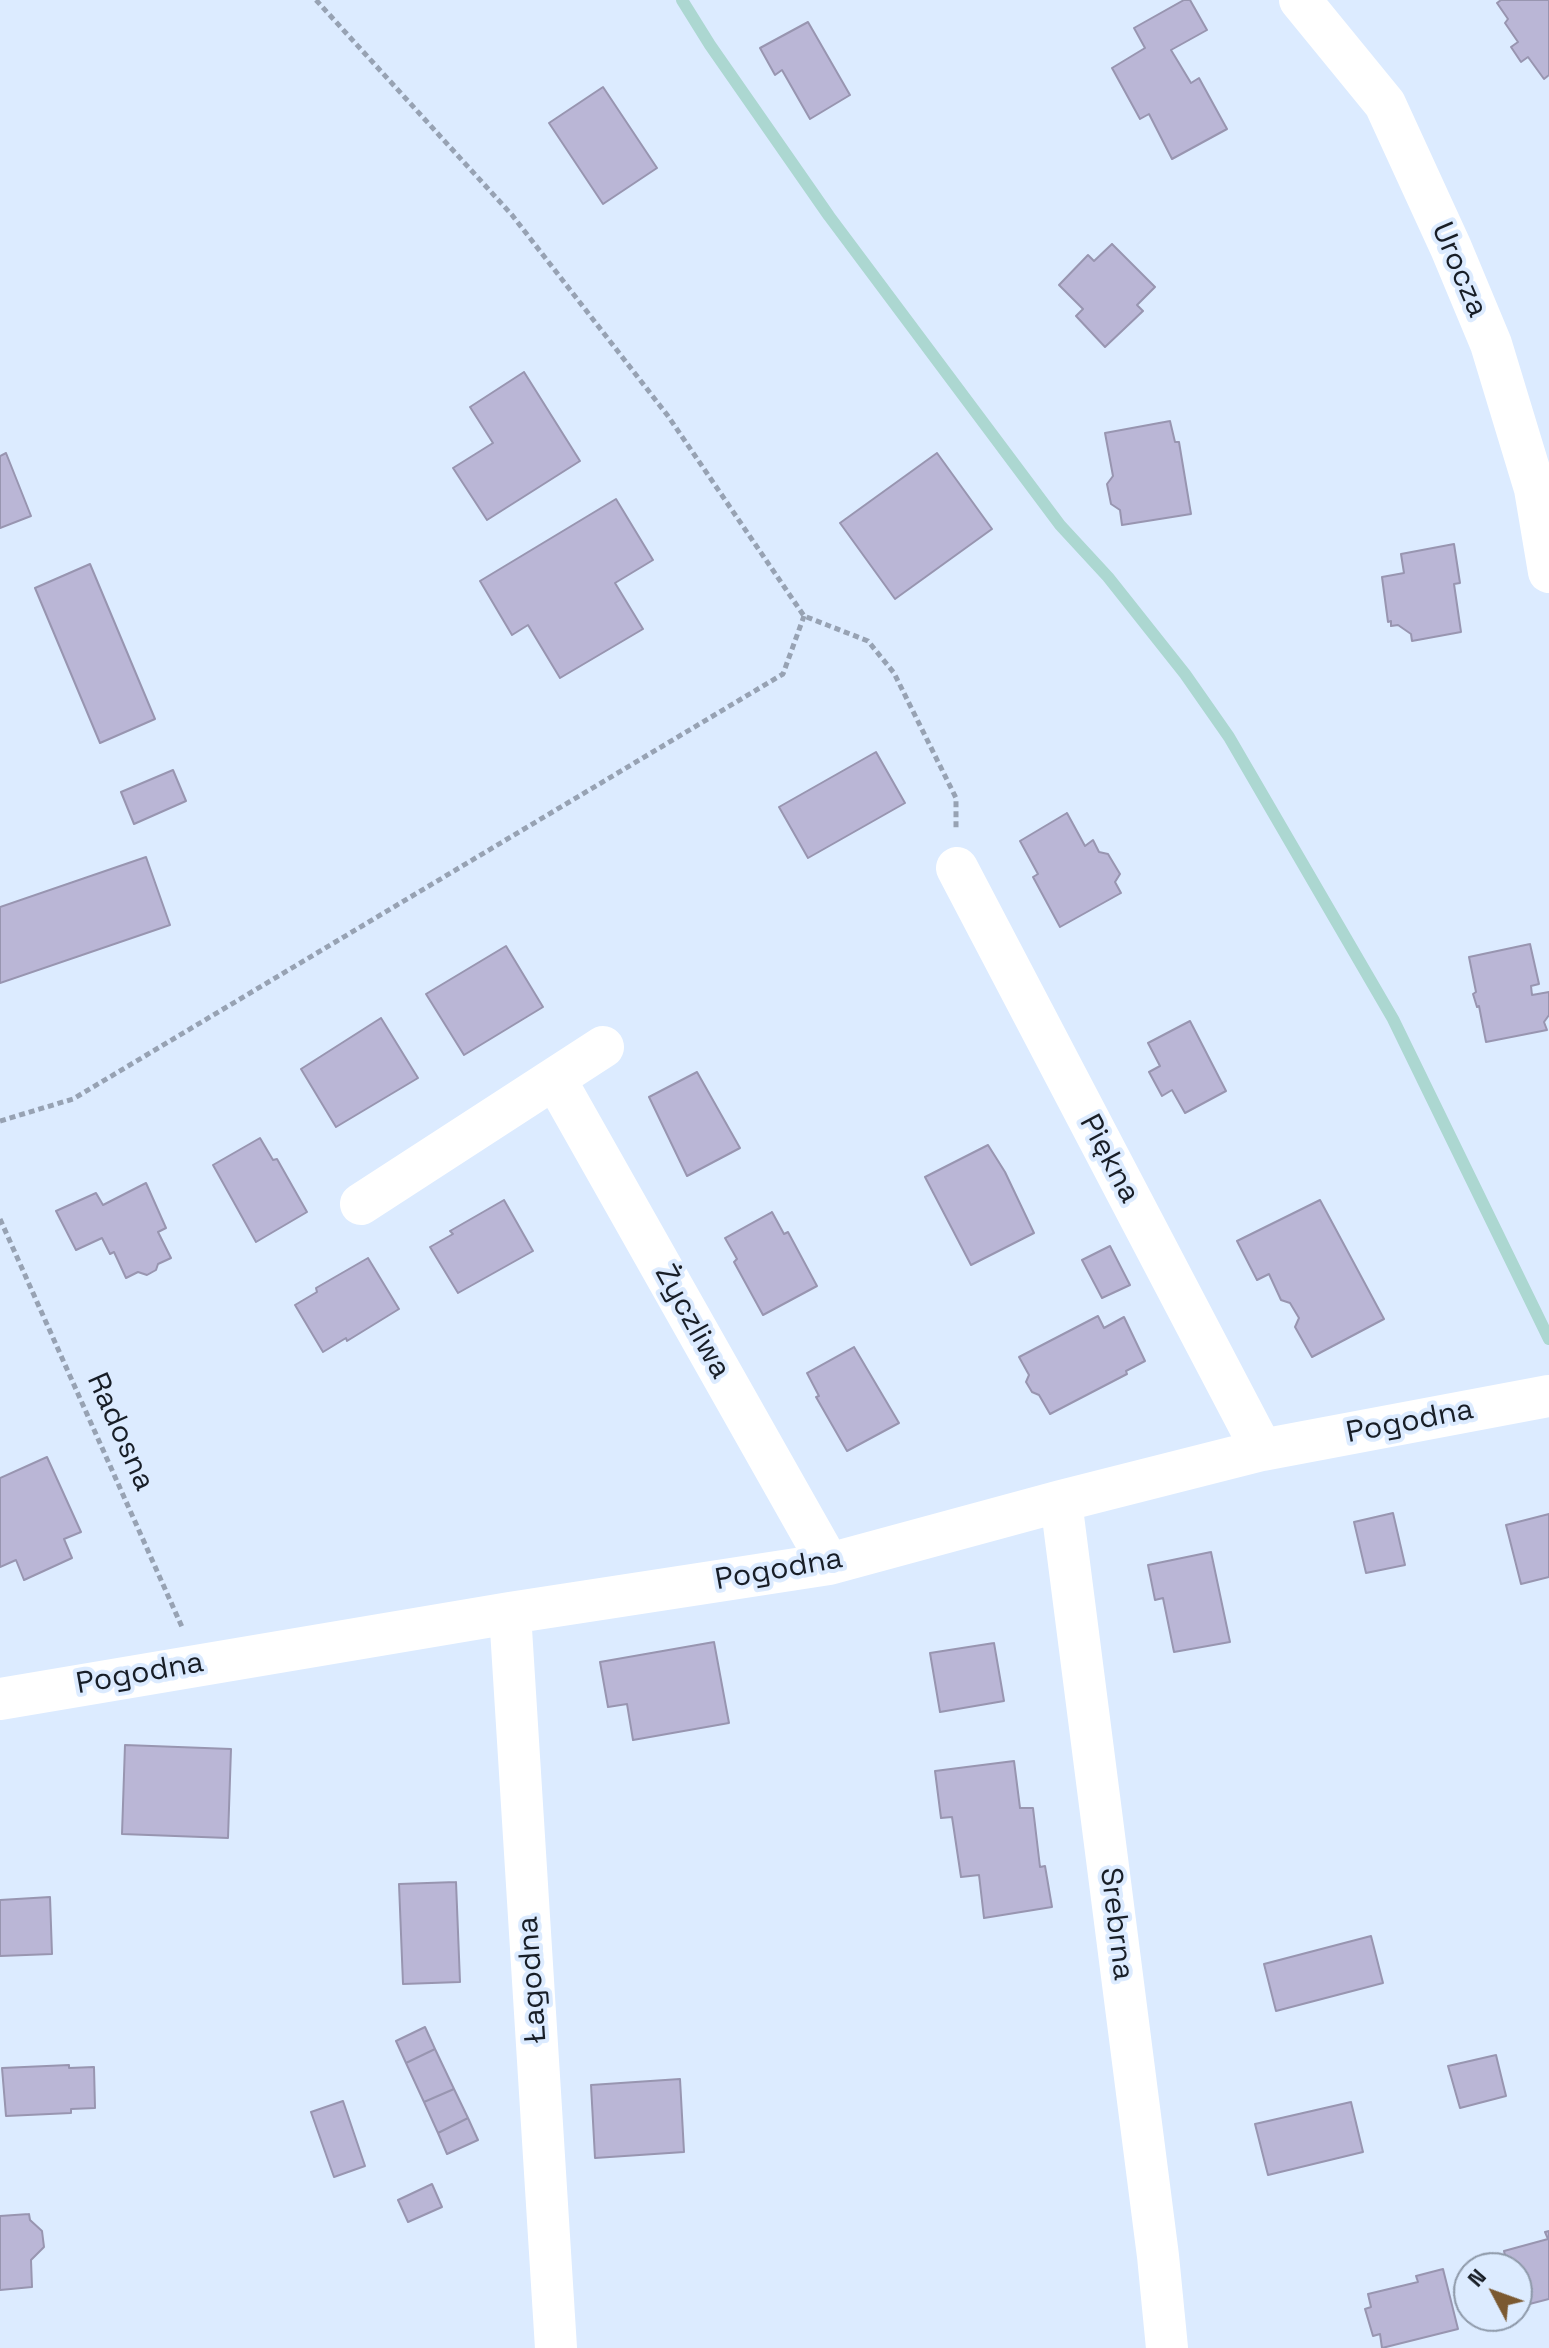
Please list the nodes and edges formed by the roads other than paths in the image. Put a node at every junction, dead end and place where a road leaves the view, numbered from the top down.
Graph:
1 (1300, 0) edge
2 (1549, 572) edge
3 (957, 868) road end
4 (603, 1047) dead end
5 (555, 1079) junction
6 (361, 1204) dead end
7 (1549, 1396) edge
8 (1262, 1450) junction
9 (1061, 1501) junction
10 (829, 1564) junction
11 (510, 1613) junction
12 (0, 1699) edge
13 (556, 2348) edge
14 (1167, 2348) edge

1 - 2 street, Urocza
3 - 8 street, Piękna
4 - 5 street
5 - 6 street
5 - 10 street, Życzliwa
7 - 8 street, Pogodna
8 - 9 street, Pogodna
9 - 10 street, Pogodna
9 - 14 street, Srebrna
10 - 11 street, Pogodna
11 - 12 street, Pogodna
11 - 13 street, Łagodna

